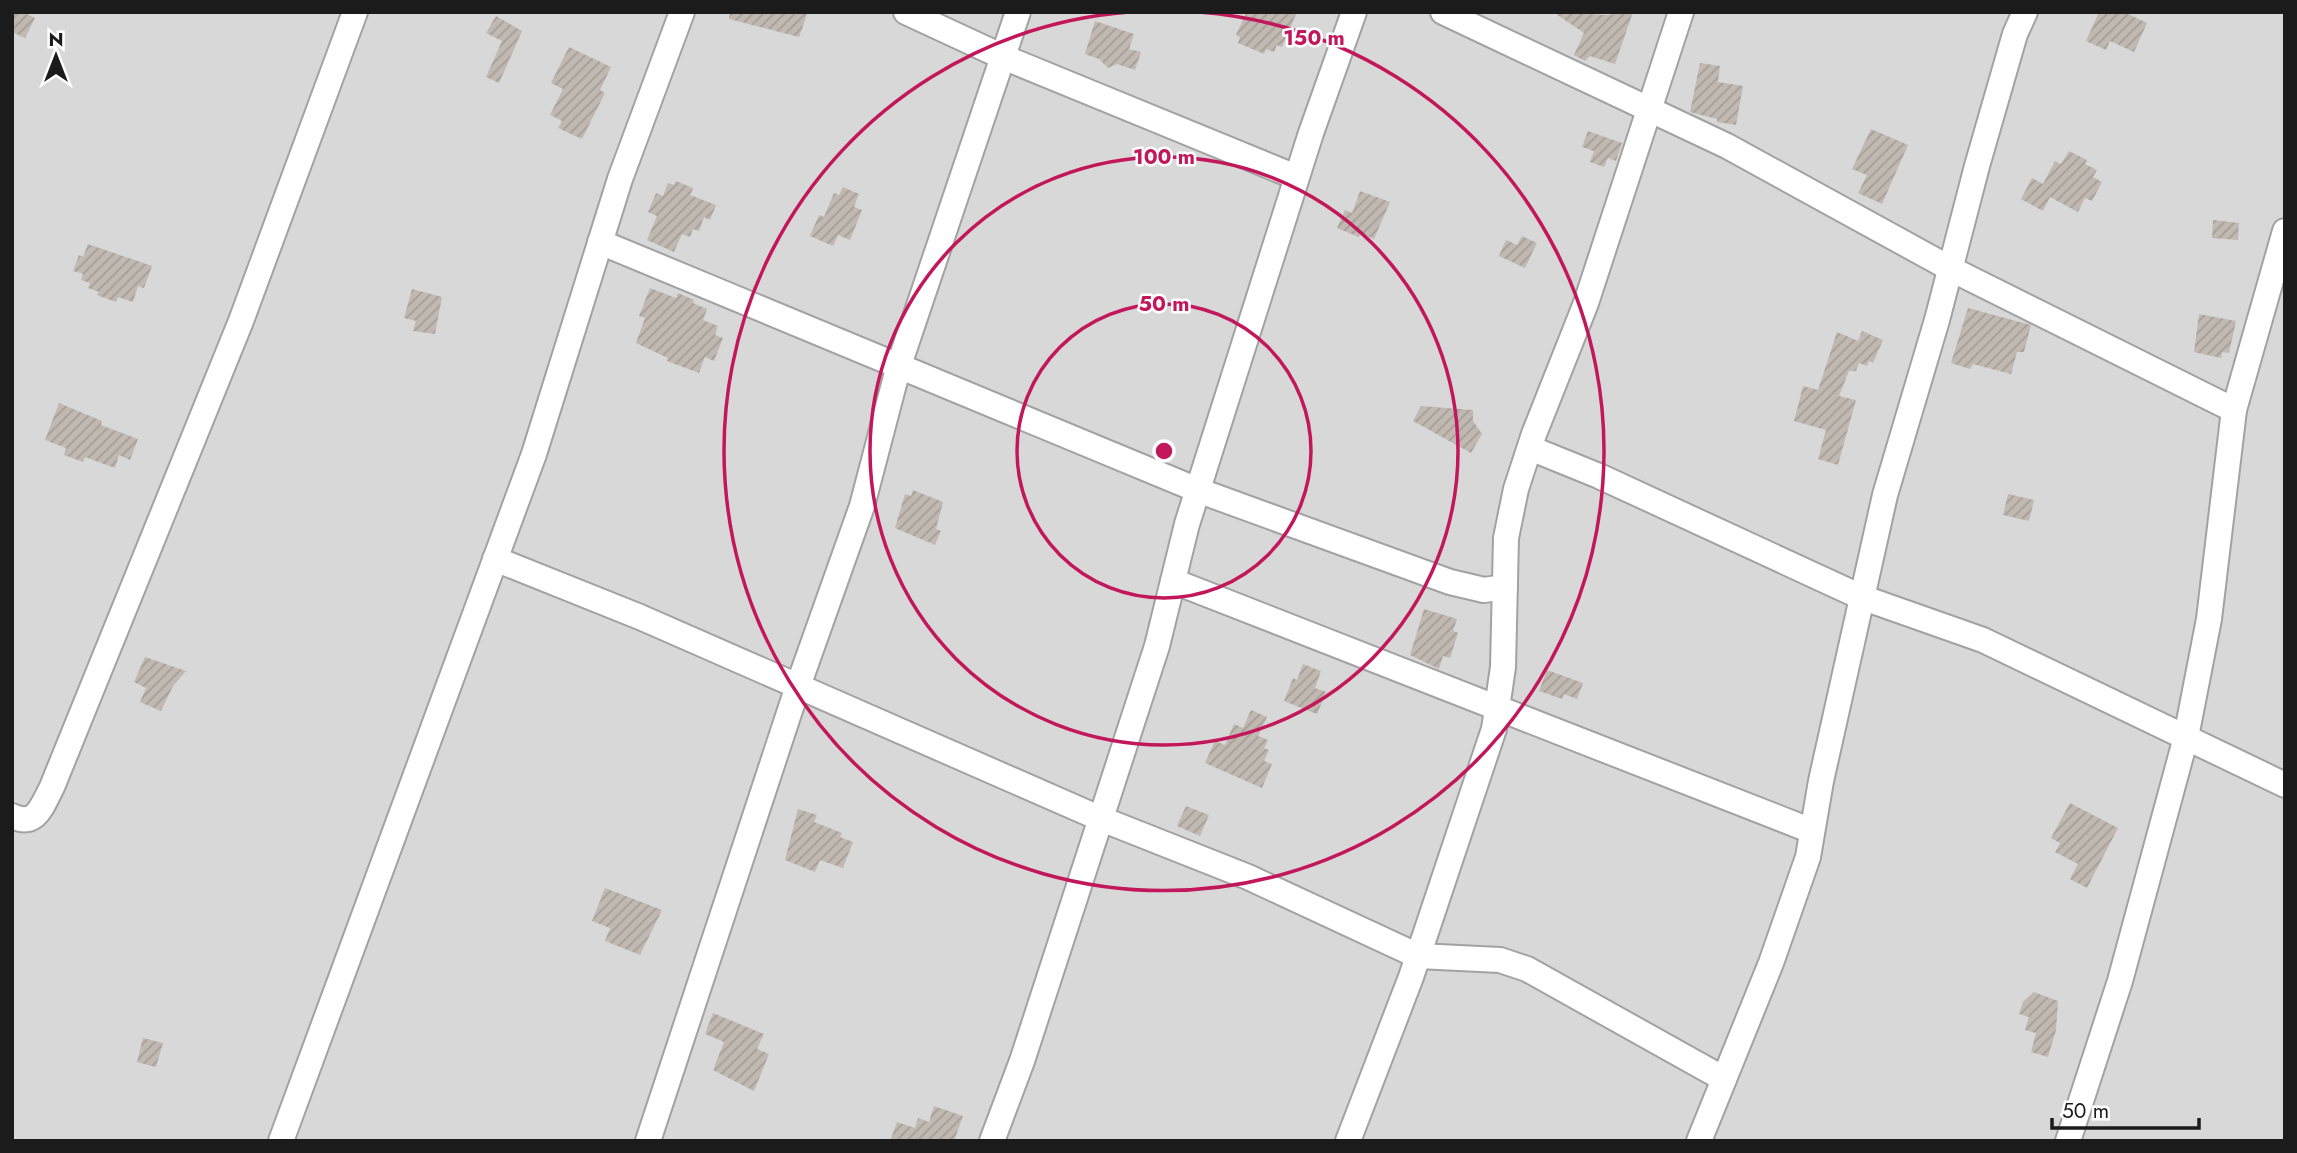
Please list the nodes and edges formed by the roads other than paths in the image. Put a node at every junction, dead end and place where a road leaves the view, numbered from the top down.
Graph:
1 (355, 12) edge
2 (682, 12) edge
3 (906, 12) edge
4 (1018, 12) edge
5 (1354, 12) edge
6 (1443, 12) edge
7 (1681, 12) edge
8 (2025, 12) edge
9 (1003, 57) junction
10 (1650, 110) junction
11 (1296, 177) junction
12 (2285, 231) edge
13 (600, 242) junction
14 (1951, 269) junction
15 (899, 365) junction
16 (2234, 410) junction
17 (1530, 448) junction
18 (1200, 491) junction
19 (495, 559) junction
20 (1173, 581) junction
21 (1504, 587) junction
22 (1861, 597) junction
23 (797, 689) junction
24 (1499, 707) junction
25 (2186, 737) junction
26 (2285, 785) edge
27 (12, 816) edge
28 (1098, 818) junction
29 (1812, 831) junction
30 (1418, 956) junction
31 (1724, 1079) junction
32 (281, 1141) edge
33 (648, 1141) edge
34 (992, 1141) edge
35 (1348, 1141) edge
36 (1699, 1141) edge
37 (2068, 1141) edge

1 - 27 street
2 - 13 street
3 - 9 street
4 - 9 street
5 - 11 street
6 - 10 street
7 - 10 street
8 - 14 street
9 - 11 street
9 - 15 street
10 - 14 street
10 - 17 street
11 - 18 street
12 - 16 street
13 - 15 street
13 - 19 street
14 - 16 street
14 - 22 street
15 - 18 street
15 - 23 street
16 - 25 street
17 - 21 street
17 - 22 street
18 - 20 street
18 - 21 street
19 - 23 street
19 - 32 street
20 - 24 street
20 - 28 street
21 - 24 street
22 - 25 street
22 - 29 street
23 - 28 street
23 - 33 street
24 - 29 street
24 - 30 street
25 - 26 street
25 - 37 street
28 - 30 street
28 - 34 street
29 - 31 street
30 - 31 street
30 - 35 street
31 - 36 street

